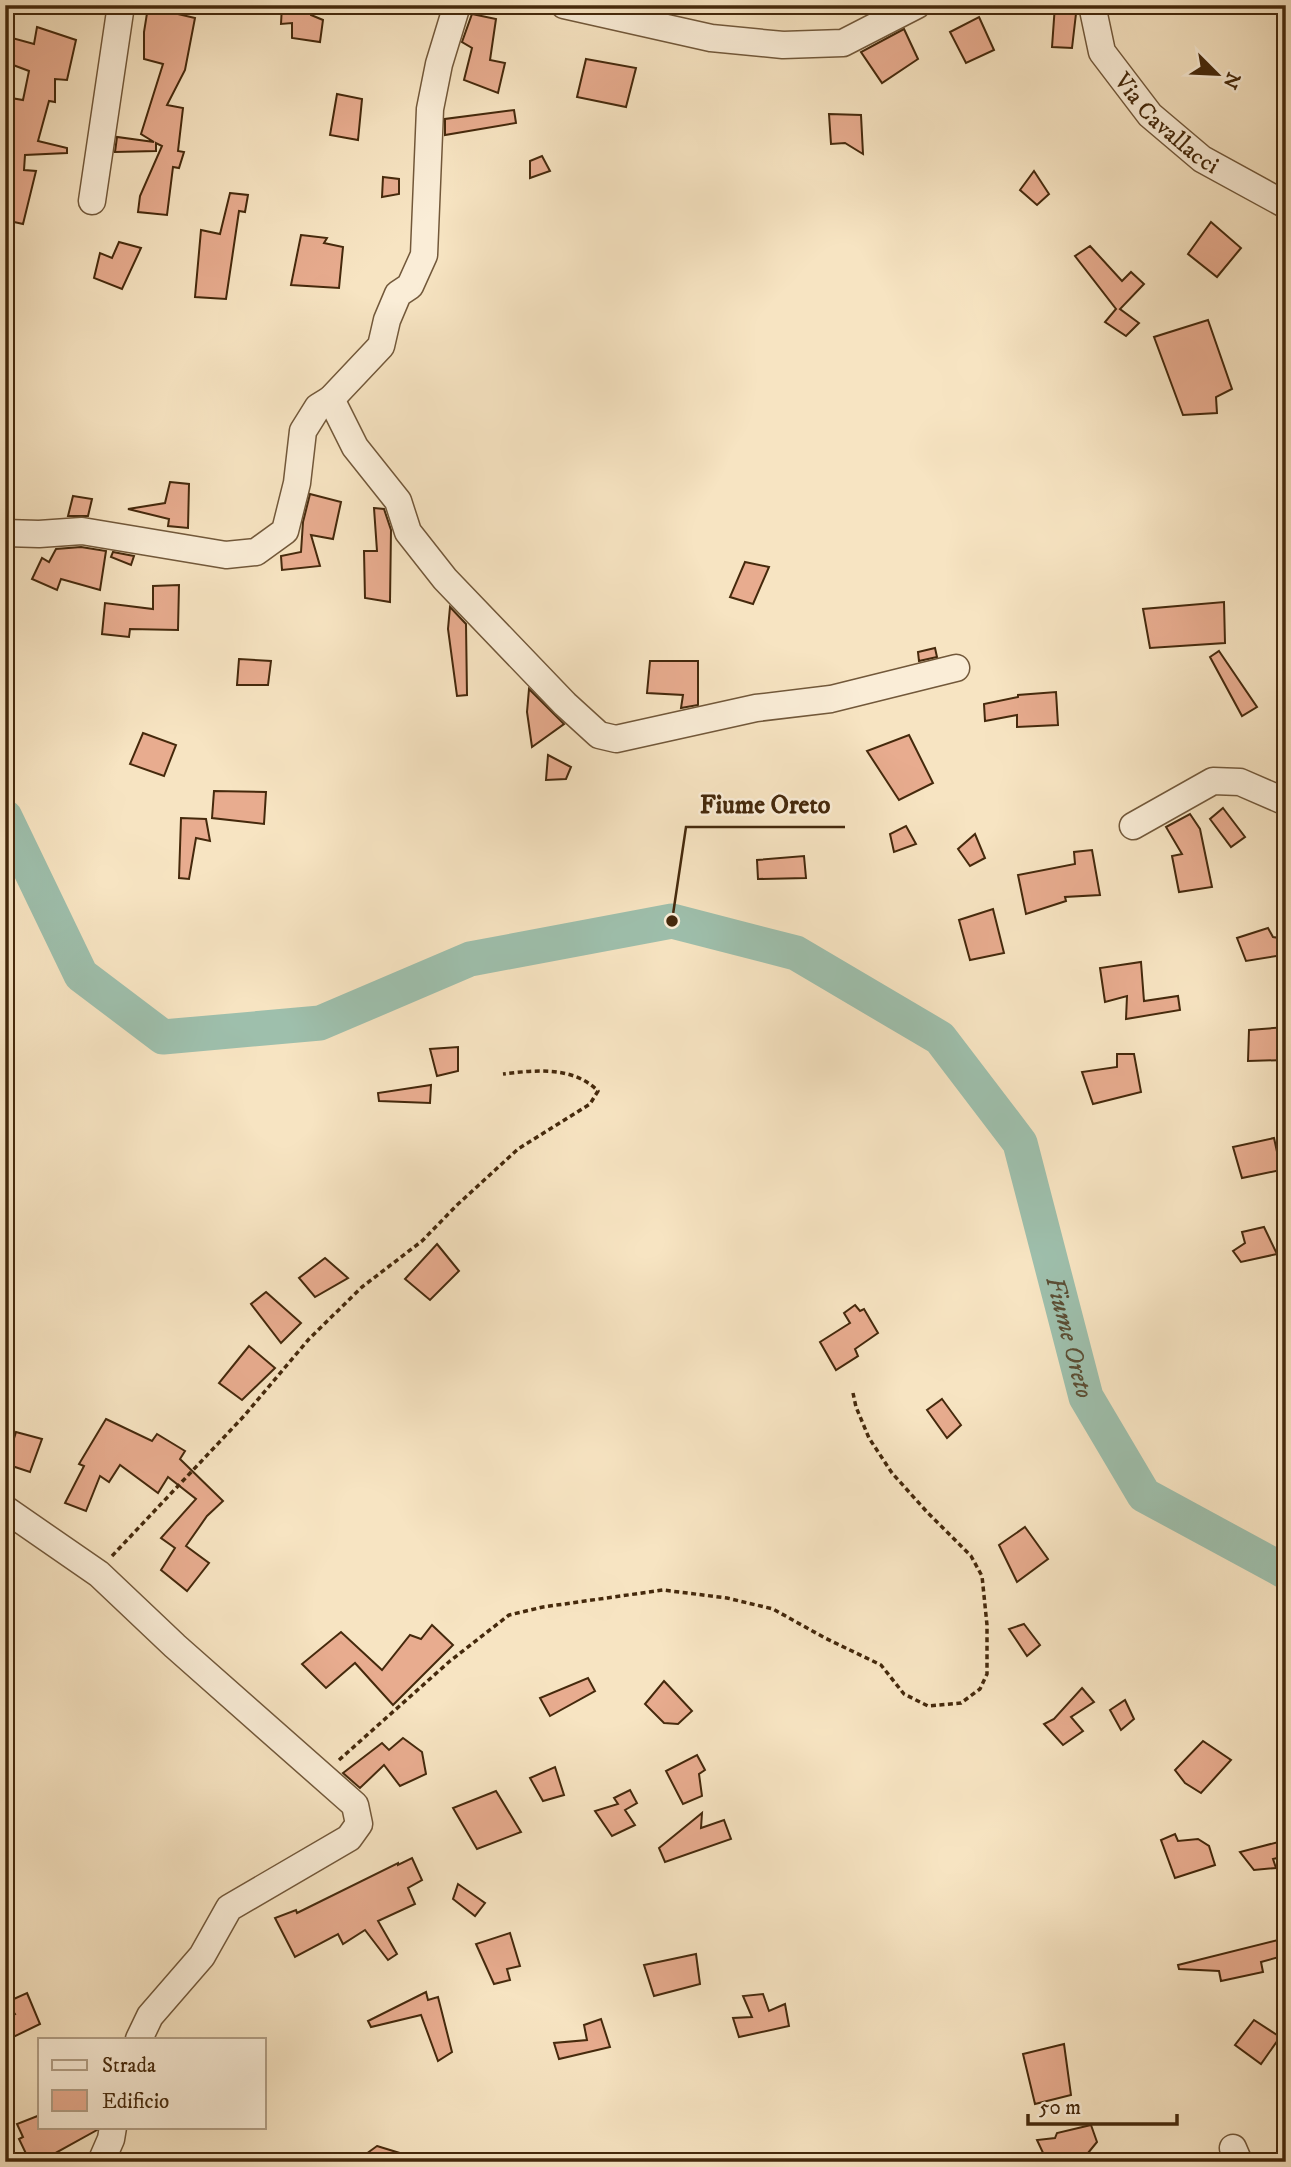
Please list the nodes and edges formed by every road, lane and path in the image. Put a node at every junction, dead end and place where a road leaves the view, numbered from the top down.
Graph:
1 (121, 5) edge
2 (457, 5) edge
3 (564, 5) edge
4 (917, 5) edge
5 (1092, 5) edge
6 (92, 201) dead end
7 (1286, 205) edge
8 (331, 399) junction
9 (5, 533) edge
10 (956, 668) dead end
11 (1286, 802) edge
12 (1133, 826) dead end
13 (503, 1074) dead end
14 (853, 1393) dead end
15 (5, 1509) edge
16 (95, 1572) junction
17 (322, 1776) junction
18 (139, 2038) edge
19 (113, 2128) edge
20 (101, 2162) edge

1 - 6 street
2 - 8 street
3 - 4 street
5 - 7 street, Via Cavallacci
8 - 9 street
8 - 10 street
11 - 12 street
13 - 16 path
14 - 17 path
15 - 16 street
16 - 17 street
17 - 18 street
19 - 20 street

